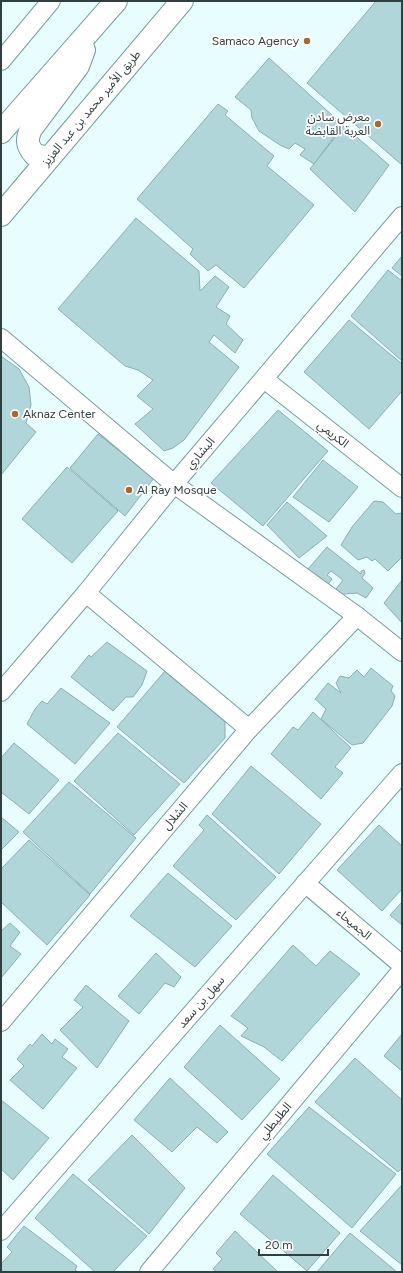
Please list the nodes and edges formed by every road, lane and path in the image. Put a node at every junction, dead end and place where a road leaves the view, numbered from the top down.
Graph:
1 (51, 1) edge
2 (116, 1) edge
3 (182, 1) edge
4 (85, 37) junction
5 (1, 61) edge
6 (1, 132) edge
7 (49, 158) junction
8 (1, 215) edge
9 (402, 216) edge
10 (1, 338) edge
11 (264, 379) junction
12 (174, 484) junction
13 (402, 488) edge
14 (86, 593) junction
15 (357, 616) junction
16 (402, 652) edge
17 (1, 692) edge
18 (249, 729) junction
19 (402, 773) edge
20 (396, 792) edge
21 (305, 883) junction
22 (402, 965) edge
23 (402, 970) edge
24 (1, 1022) edge
25 (1, 1231) edge
26 (149, 1272) edge

1 - 5 street
2 - 4 main road
3 - 7 main road, طريق الأمير محمد بن عبد العزيز
4 - 6 main road
4 - 7 main road
7 - 8 main road, طريق الأمير محمد بن عبد العزيز
9 - 11 street, البشاري
10 - 12 street
11 - 12 street, البشاري
11 - 13 street, الكريمي
12 - 14 street, البشاري
12 - 15 street
14 - 17 street, البشاري
14 - 18 street
15 - 16 street
15 - 18 street, الشلال
18 - 24 street, الشلال
19 - 20 street, سهل بن سعد
20 - 21 street, سهل بن سعد
21 - 22 street, الجميحاء
21 - 25 street, سهل بن سعد
23 - 26 street, الطليطلي

